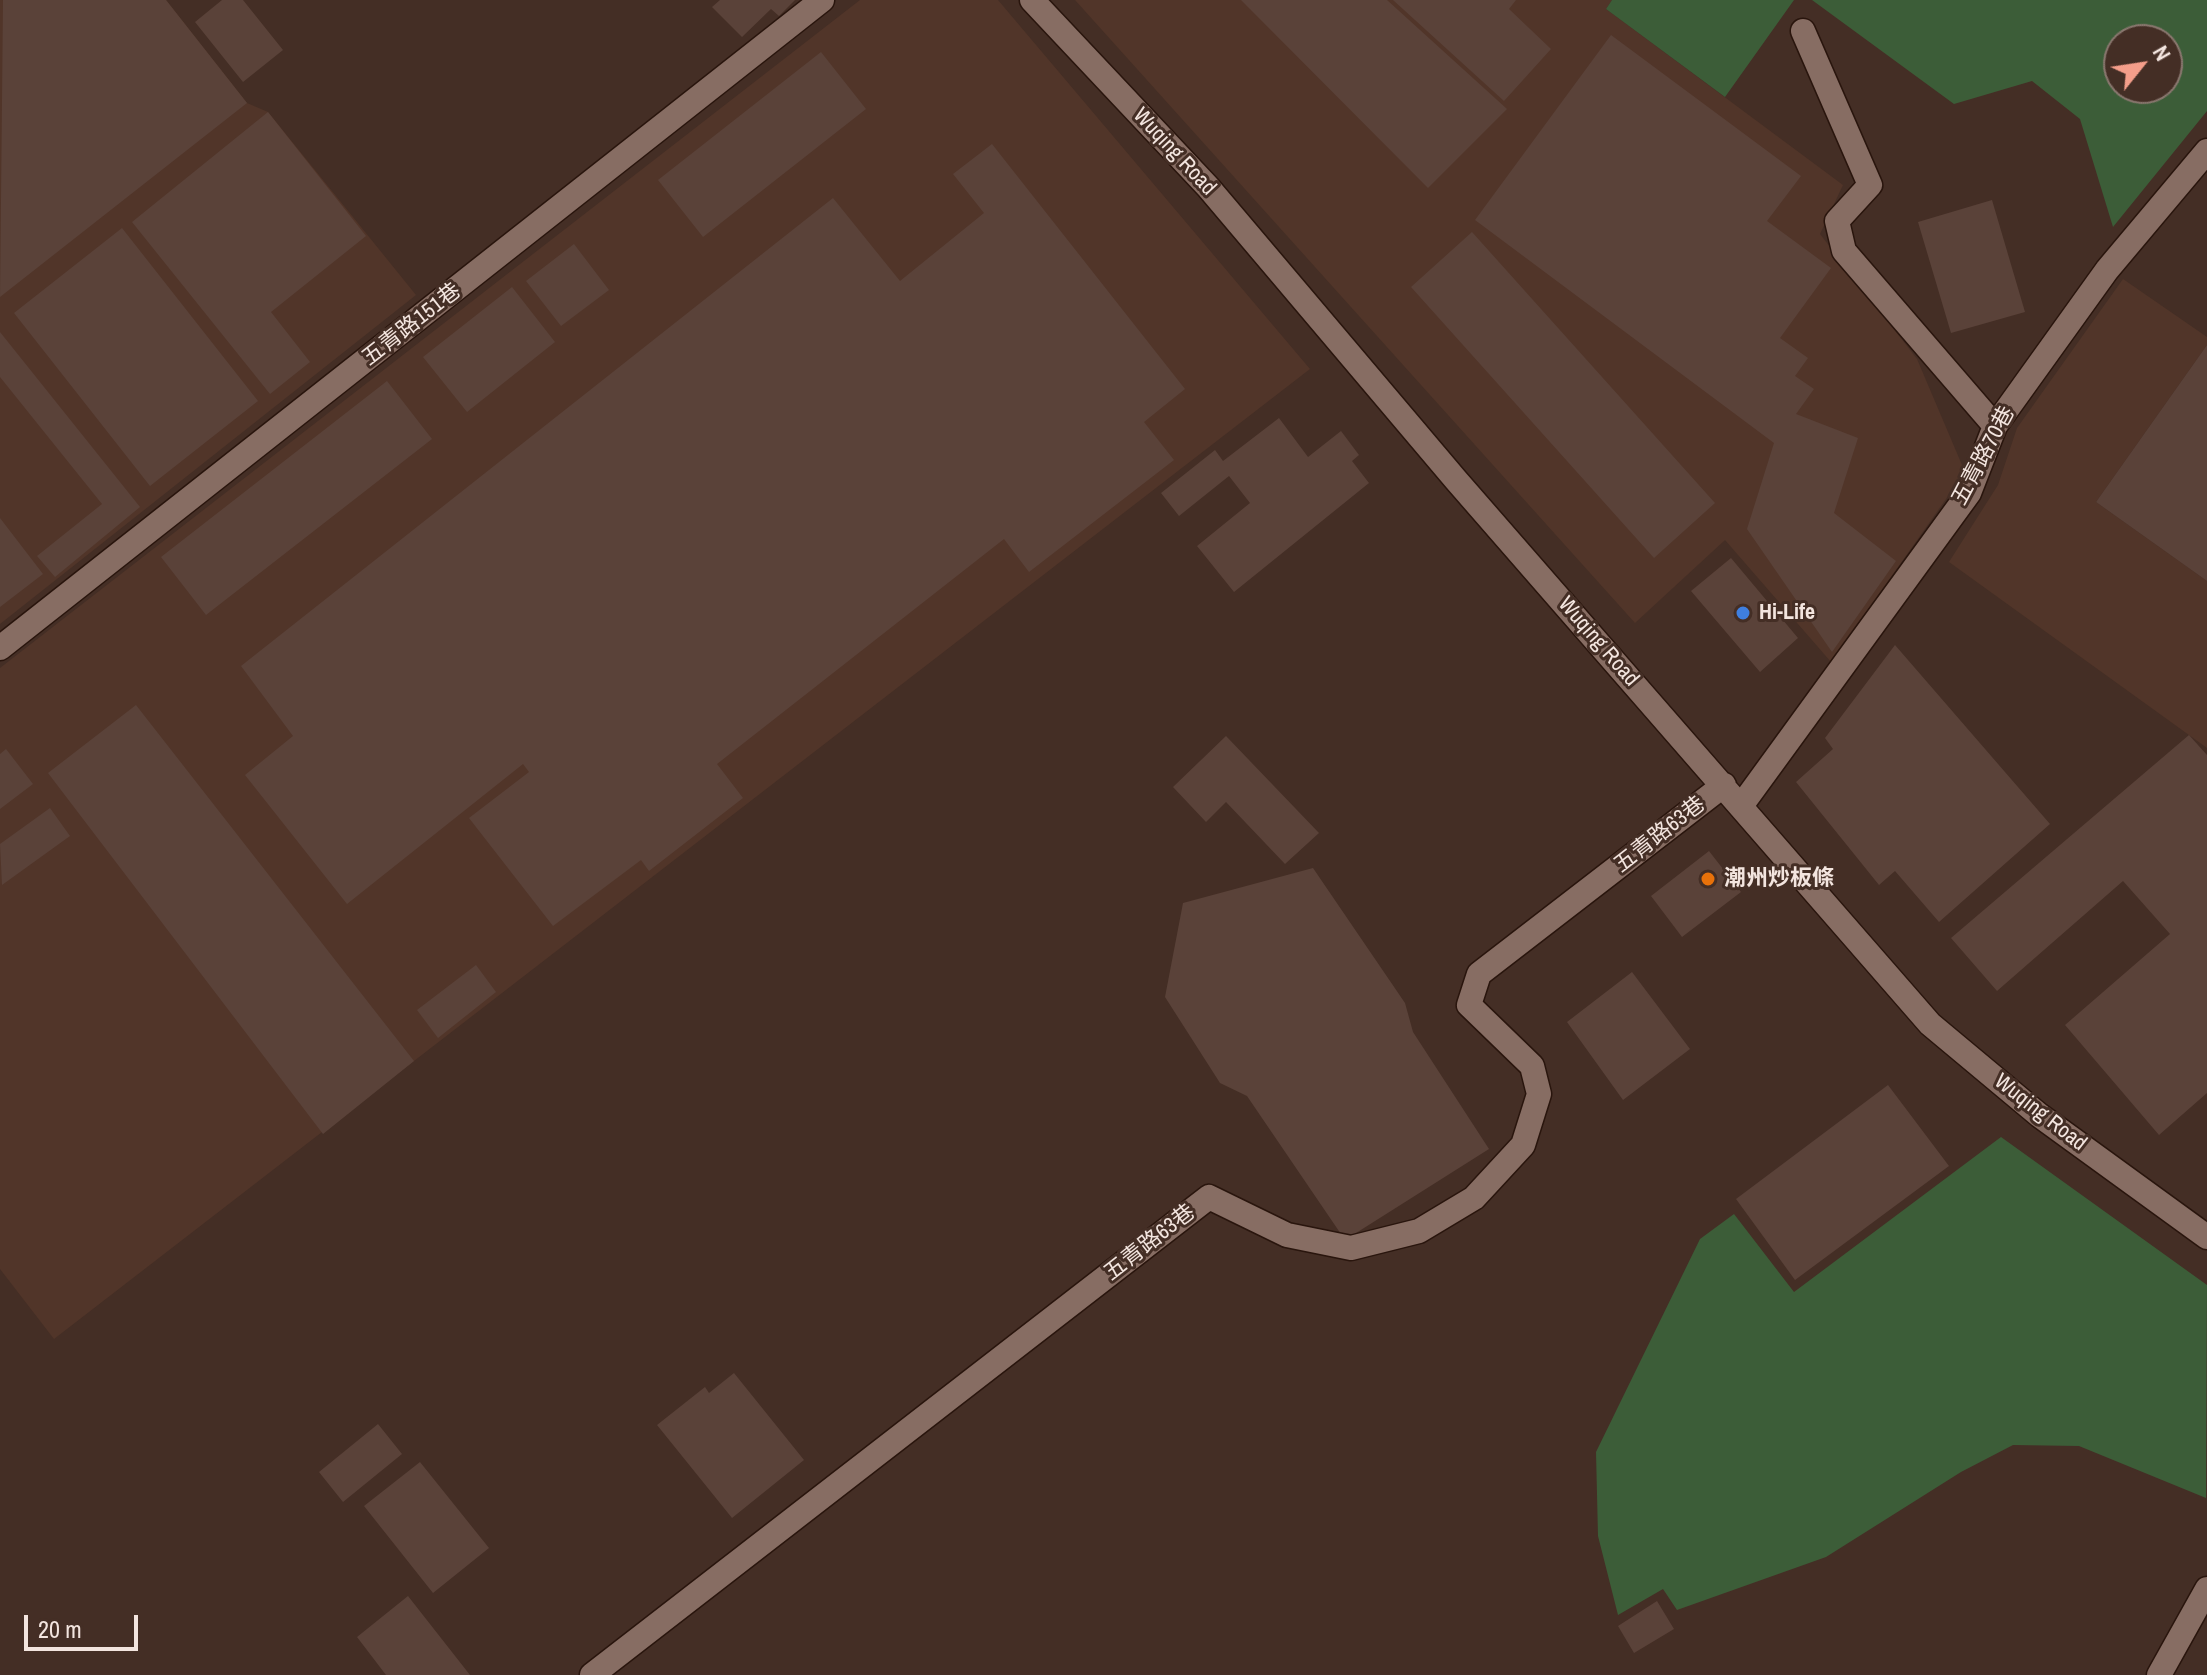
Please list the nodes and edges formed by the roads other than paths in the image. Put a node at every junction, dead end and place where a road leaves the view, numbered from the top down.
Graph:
1 (822, 0) edge
2 (1032, 0) edge
3 (1803, 31) dead end
4 (2207, 151) edge
5 (1995, 426) junction
6 (0, 648) edge
7 (1724, 785) junction
8 (1741, 806) junction
9 (2207, 1237) edge
10 (2207, 1589) edge
11 (592, 1675) edge
12 (2159, 1675) edge

1 - 6 street, 五青路151巷
2 - 7 street, Wuqing Road
3 - 5 street
4 - 5 street, 五青路70巷
5 - 8 street, 五青路70巷
7 - 8 street, Wuqing Road
7 - 11 street, 五青路63巷
8 - 9 street, Wuqing Road
10 - 12 street

